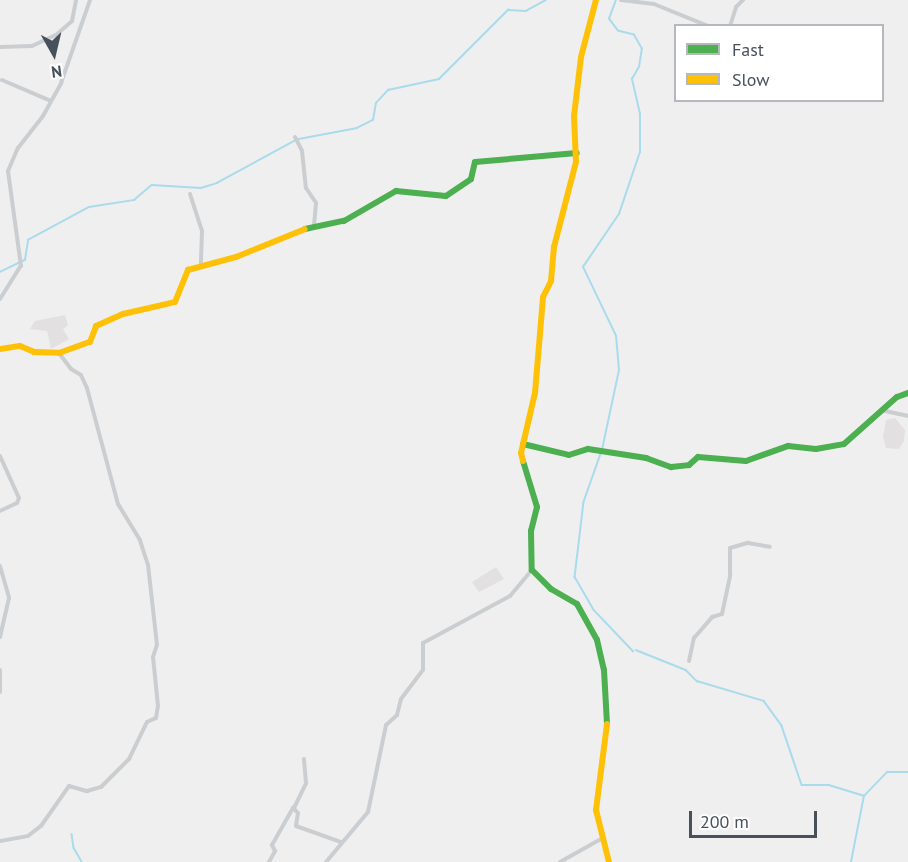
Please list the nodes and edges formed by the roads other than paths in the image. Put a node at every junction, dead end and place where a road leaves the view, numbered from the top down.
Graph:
1 (76, 0) edge
2 (90, 0) edge
3 (596, 0) edge
4 (621, 0) edge
5 (743, 0) edge
6 (703, 24) edge
7 (731, 24) edge
8 (0, 47) edge
9 (2, 80) dead end
10 (51, 101) junction
11 (295, 137) dead end
12 (577, 153) junction
13 (190, 194) dead end
14 (314, 225) junction
15 (201, 266) junction
16 (0, 298) edge
17 (0, 349) edge
18 (59, 353) junction
19 (908, 393) edge
20 (885, 411) junction
21 (908, 416) edge
22 (523, 444) junction
23 (0, 456) edge
24 (0, 511) edge
25 (770, 547) dead end
26 (0, 566) edge
27 (532, 570) junction
28 (0, 637) edge
29 (689, 661) dead end
30 (0, 670) edge
31 (0, 692) edge
32 (304, 759) dead end
33 (294, 808) junction
34 (603, 838) junction
35 (0, 841) edge
36 (342, 842) junction
37 (269, 862) edge
38 (326, 862) edge
39 (560, 862) edge
40 (609, 862) edge

1 - 8 street
2 - 10 street
3 - 12 street
4 - 6 street
5 - 7 street
9 - 10 street
10 - 16 street
11 - 14 street
12 - 14 street
12 - 22 street
13 - 15 street
14 - 15 street
15 - 18 street
17 - 18 street
18 - 35 street
19 - 20 street
20 - 21 street
20 - 22 street
22 - 27 street
23 - 24 street
25 - 29 street
26 - 28 street
27 - 34 street
27 - 36 street
30 - 31 street
32 - 33 street
33 - 36 street
33 - 37 street
34 - 39 street
34 - 40 street
36 - 38 street

